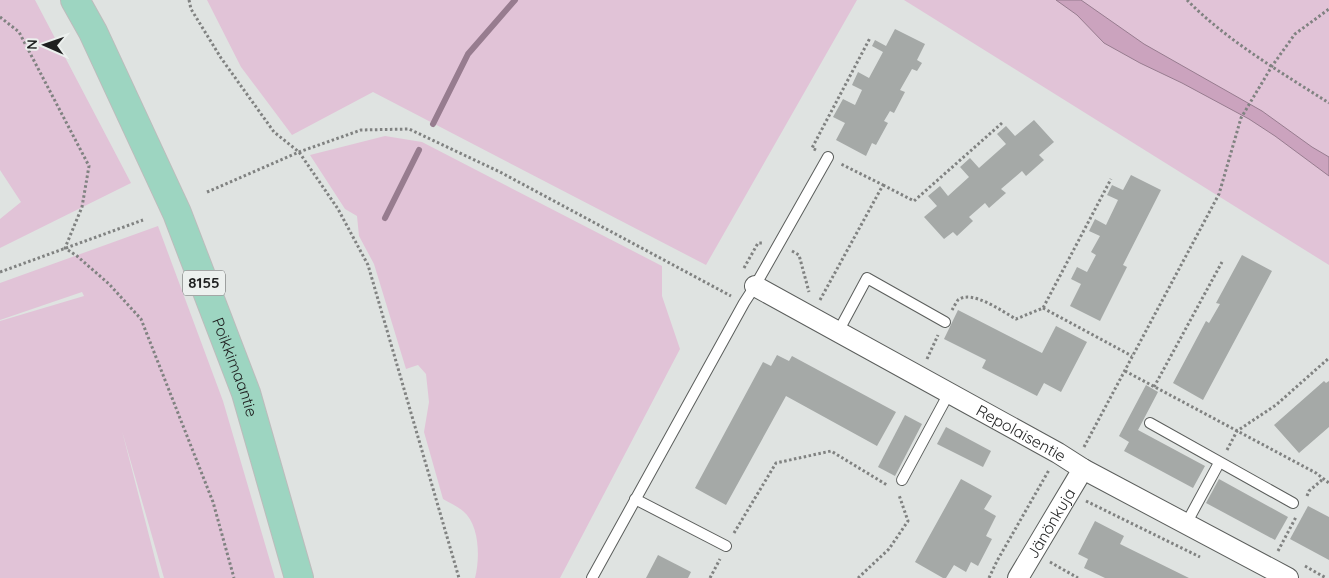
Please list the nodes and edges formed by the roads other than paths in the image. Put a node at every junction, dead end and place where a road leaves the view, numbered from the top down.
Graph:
1 (75, 0) edge
2 (828, 157) road end
3 (755, 286) junction
4 (945, 322) road end
5 (838, 332) junction
6 (949, 393) junction
7 (1150, 423) dead end
8 (1083, 459) junction
9 (1219, 463) junction
10 (902, 480) dead end
11 (635, 499) junction
12 (1293, 503) dead end
13 (1186, 524) junction
14 (726, 546) road end
15 (1285, 577) edge
16 (299, 578) edge
17 (592, 578) edge
18 (1018, 578) edge

1 - 16 main road, Poikkimaantie / 8155
2 - 3 lane
3 - 5 street, Repolaisentie
3 - 11 lane
4 - 5 lane
5 - 6 street, Repolaisentie
6 - 8 street, Repolaisentie
6 - 10 lane
7 - 9 lane
8 - 13 street, Repolaisentie
8 - 18 street, Jänönkuja
9 - 12 lane
9 - 13 lane
11 - 14 lane
11 - 17 lane
13 - 15 street, Repolaisentie

